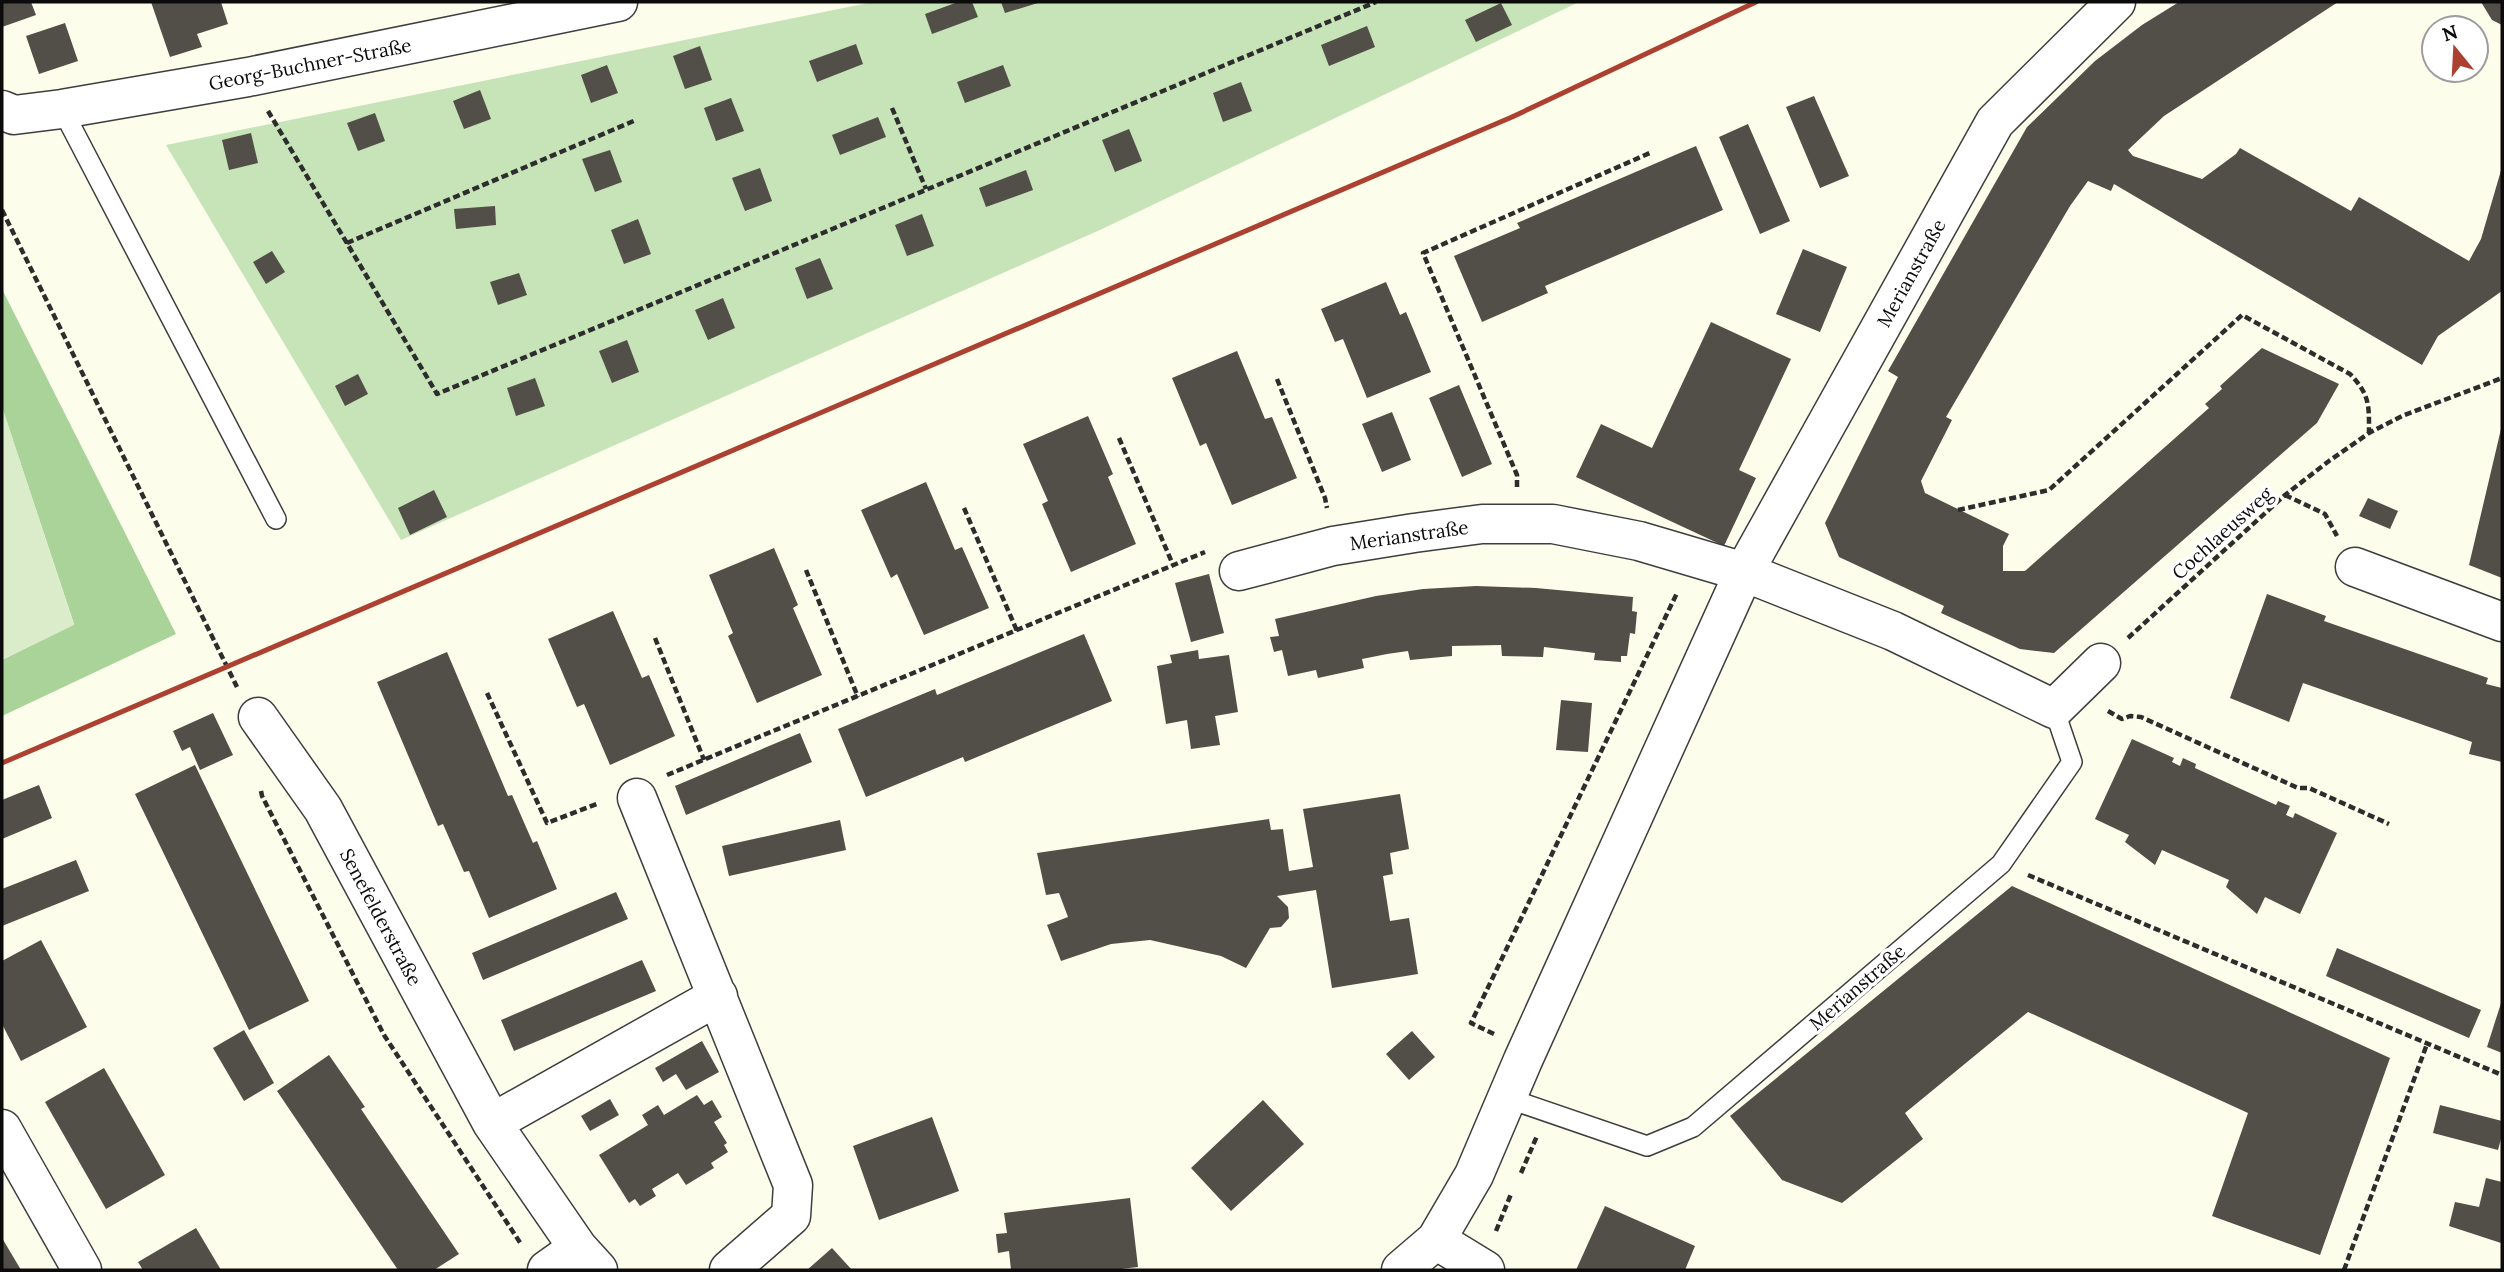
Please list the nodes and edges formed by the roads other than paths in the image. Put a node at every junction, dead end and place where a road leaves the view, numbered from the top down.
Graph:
1 (618, 2) edge
2 (2116, 2) edge
3 (62, 109) junction
4 (2, 110) edge
5 (276, 519) dead end
6 (2355, 567) road end
7 (1239, 571) road end
8 (1744, 572) junction
9 (2502, 622) edge
10 (2101, 663) road end
11 (2054, 709) junction
12 (258, 717) road end
13 (635, 794) road end
14 (718, 996) junction
15 (1507, 1098) junction
16 (492, 1123) junction
17 (2, 1129) edge
18 (1436, 1240) junction
19 (535, 1259) edge
20 (588, 1259) edge
21 (82, 1270) edge
22 (729, 1270) edge
23 (1401, 1270) edge
24 (1485, 1270) edge

1 - 3 street, Georg-Buchner-Straße
2 - 8 street, Merianstraße
3 - 4 street, Georg-Buchner-Straße
3 - 5 lane
6 - 9 street
7 - 8 street, Merianstraße
8 - 11 street, Merianstraße
8 - 15 street, Merianstraße
10 - 11 street
11 - 15 lane, Merianstraße
12 - 16 street, Senefelderstraße
13 - 14 street
14 - 16 street
14 - 22 street
15 - 18 street, Merianstraße
16 - 20 street, Senefelderstraße
17 - 21 street
18 - 23 street, Merianstraße
18 - 24 street
19 - 20 street

